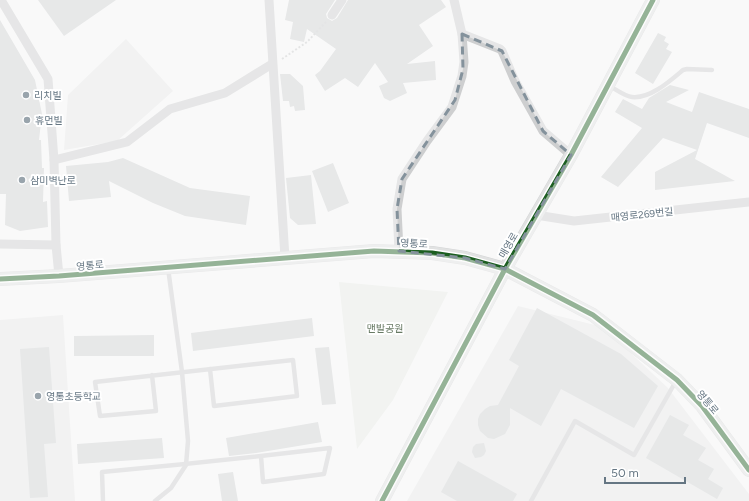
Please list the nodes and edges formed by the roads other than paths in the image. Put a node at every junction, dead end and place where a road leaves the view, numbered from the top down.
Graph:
1 (1, 0) edge
2 (269, 0) edge
3 (342, 0) edge
4 (454, 0) edge
5 (653, 0) edge
6 (332, 15) road end
7 (462, 34) junction
8 (272, 64) junction
9 (712, 70) dead end
10 (608, 85) junction
11 (570, 155) junction
12 (54, 160) junction
13 (749, 202) edge
14 (536, 215) junction
15 (0, 244) edge
16 (56, 245) junction
17 (399, 251) junction
18 (285, 258) junction
19 (168, 268) junction
20 (505, 269) junction
21 (60, 276) junction
22 (0, 280) edge
23 (210, 369) junction
24 (182, 372) junction
25 (152, 375) junction
26 (677, 380) junction
27 (261, 456) junction
28 (186, 465) junction
29 (749, 470) edge
30 (103, 501) edge
31 (155, 501) edge
32 (382, 501) edge
33 (531, 501) edge

1 - 12 street
2 - 8 street
3 - 6 street
4 - 7 street
5 - 10 street, 매영로
7 - 11 street
7 - 17 street
8 - 12 street
8 - 18 street
9 - 10 lane
10 - 11 street, 매영로
11 - 14 street, 매영로
12 - 16 street
13 - 14 street, 매영로269번길
14 - 20 street, 매영로
15 - 16 street
16 - 21 street
17 - 18 street, 영통로
17 - 20 street, 영통로
18 - 19 street, 영통로
19 - 21 street, 영통로
19 - 24 lane
20 - 26 street, 영통로
20 - 32 street, 매영로
21 - 22 street, 영통로
23 - 23 lane
23 - 24 lane
24 - 25 lane
24 - 28 lane
25 - 25 lane
26 - 29 street, 영통로
26 - 33 lane
27 - 27 lane
27 - 28 lane
28 - 30 lane
28 - 31 lane

